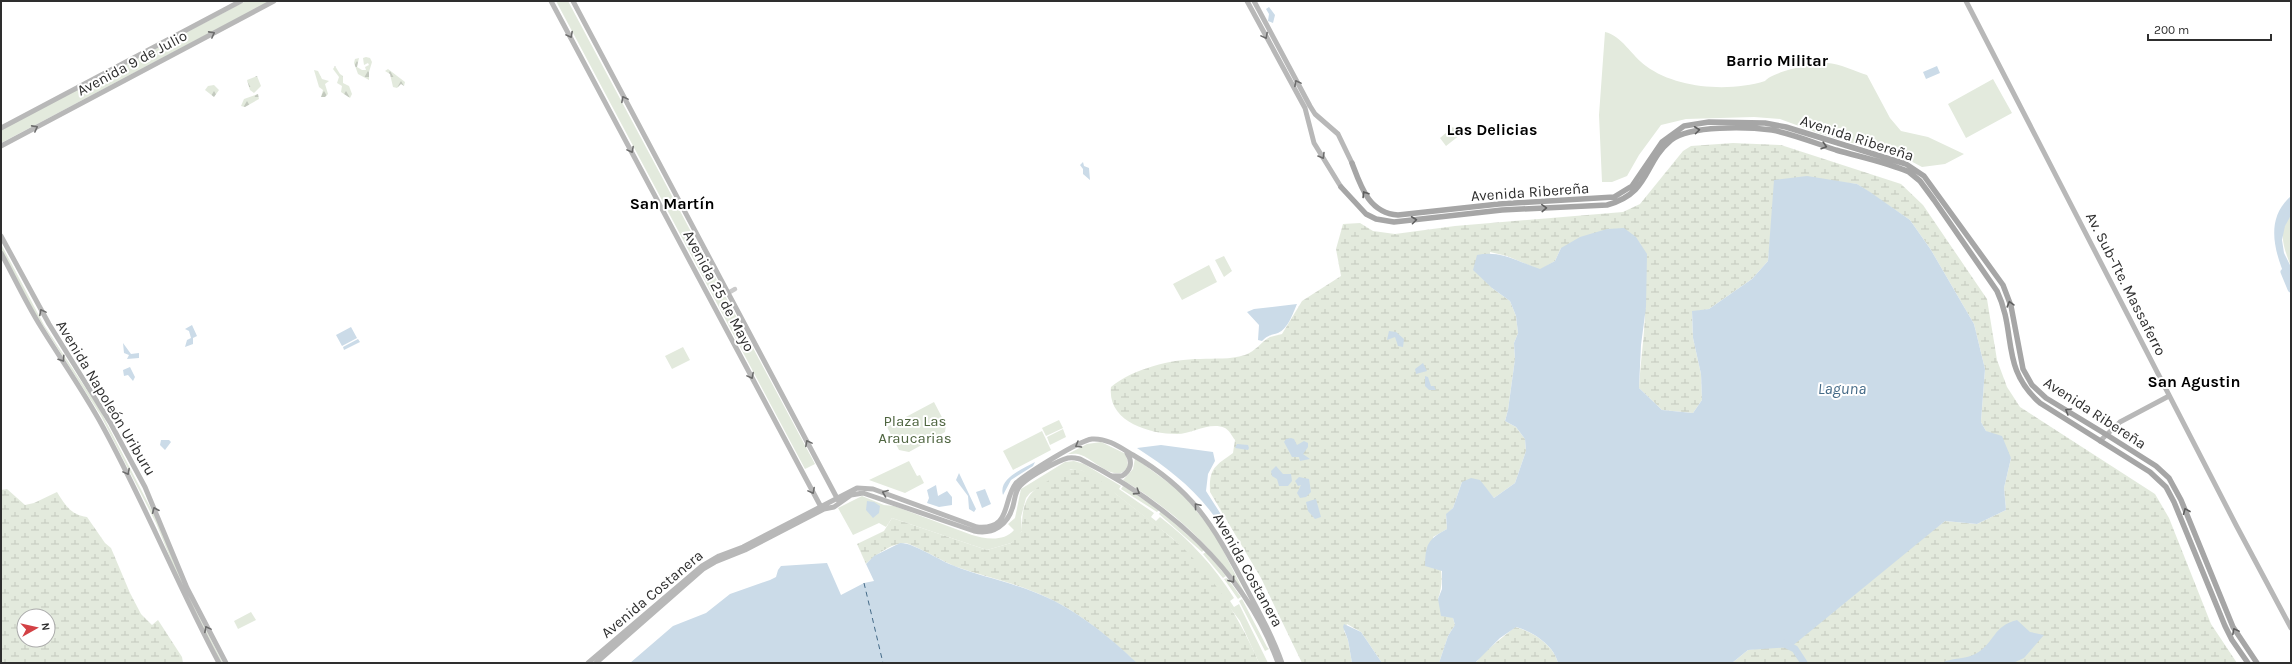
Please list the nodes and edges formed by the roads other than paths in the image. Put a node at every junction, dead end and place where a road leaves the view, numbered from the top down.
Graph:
1 (241, 1) edge
2 (274, 1) edge
3 (551, 1) edge
4 (572, 1) edge
5 (1247, 1) edge
6 (1254, 1) edge
7 (1966, 1) edge
8 (1, 128) edge
9 (1, 146) edge
10 (1352, 163) joint
11 (1341, 187) joint
12 (1, 236) edge
13 (1, 252) edge
14 (735, 289) dead end
15 (728, 293) junction
16 (2169, 396) junction
17 (2105, 434) junction
18 (2100, 440) junction
19 (1125, 450) junction
20 (1111, 476) junction
21 (838, 500) junction
22 (823, 508) junction
23 (2291, 628) edge
24 (219, 663) edge
25 (226, 663) edge
26 (588, 663) edge
27 (596, 663) edge
28 (1278, 663) edge
29 (1282, 663) edge
30 (2248, 663) edge
31 (2257, 663) edge

1 - 8 main road, Avenida 9 de Julio
9 -> 2 main road, Avenida 9 de Julio
3 -> 22 main road, Avenida 25 de Mayo
15 -> 4 main road, Avenida 25 de Mayo
5 -> 11 main road
10 -> 6 main road
7 - 16 main road, Av. Sub-Tte. Massaferro
17 -> 10 main road, Avenida Ribereña
11 -> 18 main road, Avenida Ribereña
25 -> 12 main road, Avenida Napoleón Uriburu
13 -> 24 main road, Avenida Napoleón Uriburu
14 - 15 street
21 -> 15 main road, Avenida 25 de Mayo
16 - 17 main road
16 - 23 main road, Av. Sub-Tte. Massaferro
17 - 18 main road
31 -> 17 main road, Avenida Ribereña
18 - 30 main road, Avenida Ribereña
19 - 20 main road
19 -> 21 main road, Avenida Costanera
29 -> 19 main road, Avenida Costanera
20 - 21 main road, Avenida Costanera
20 -> 28 main road, Avenida Costanera
21 - 22 main road, Avenida Costanera
22 - 26 main road, Avenida Costanera
22 - 27 main road, Avenida Costanera

